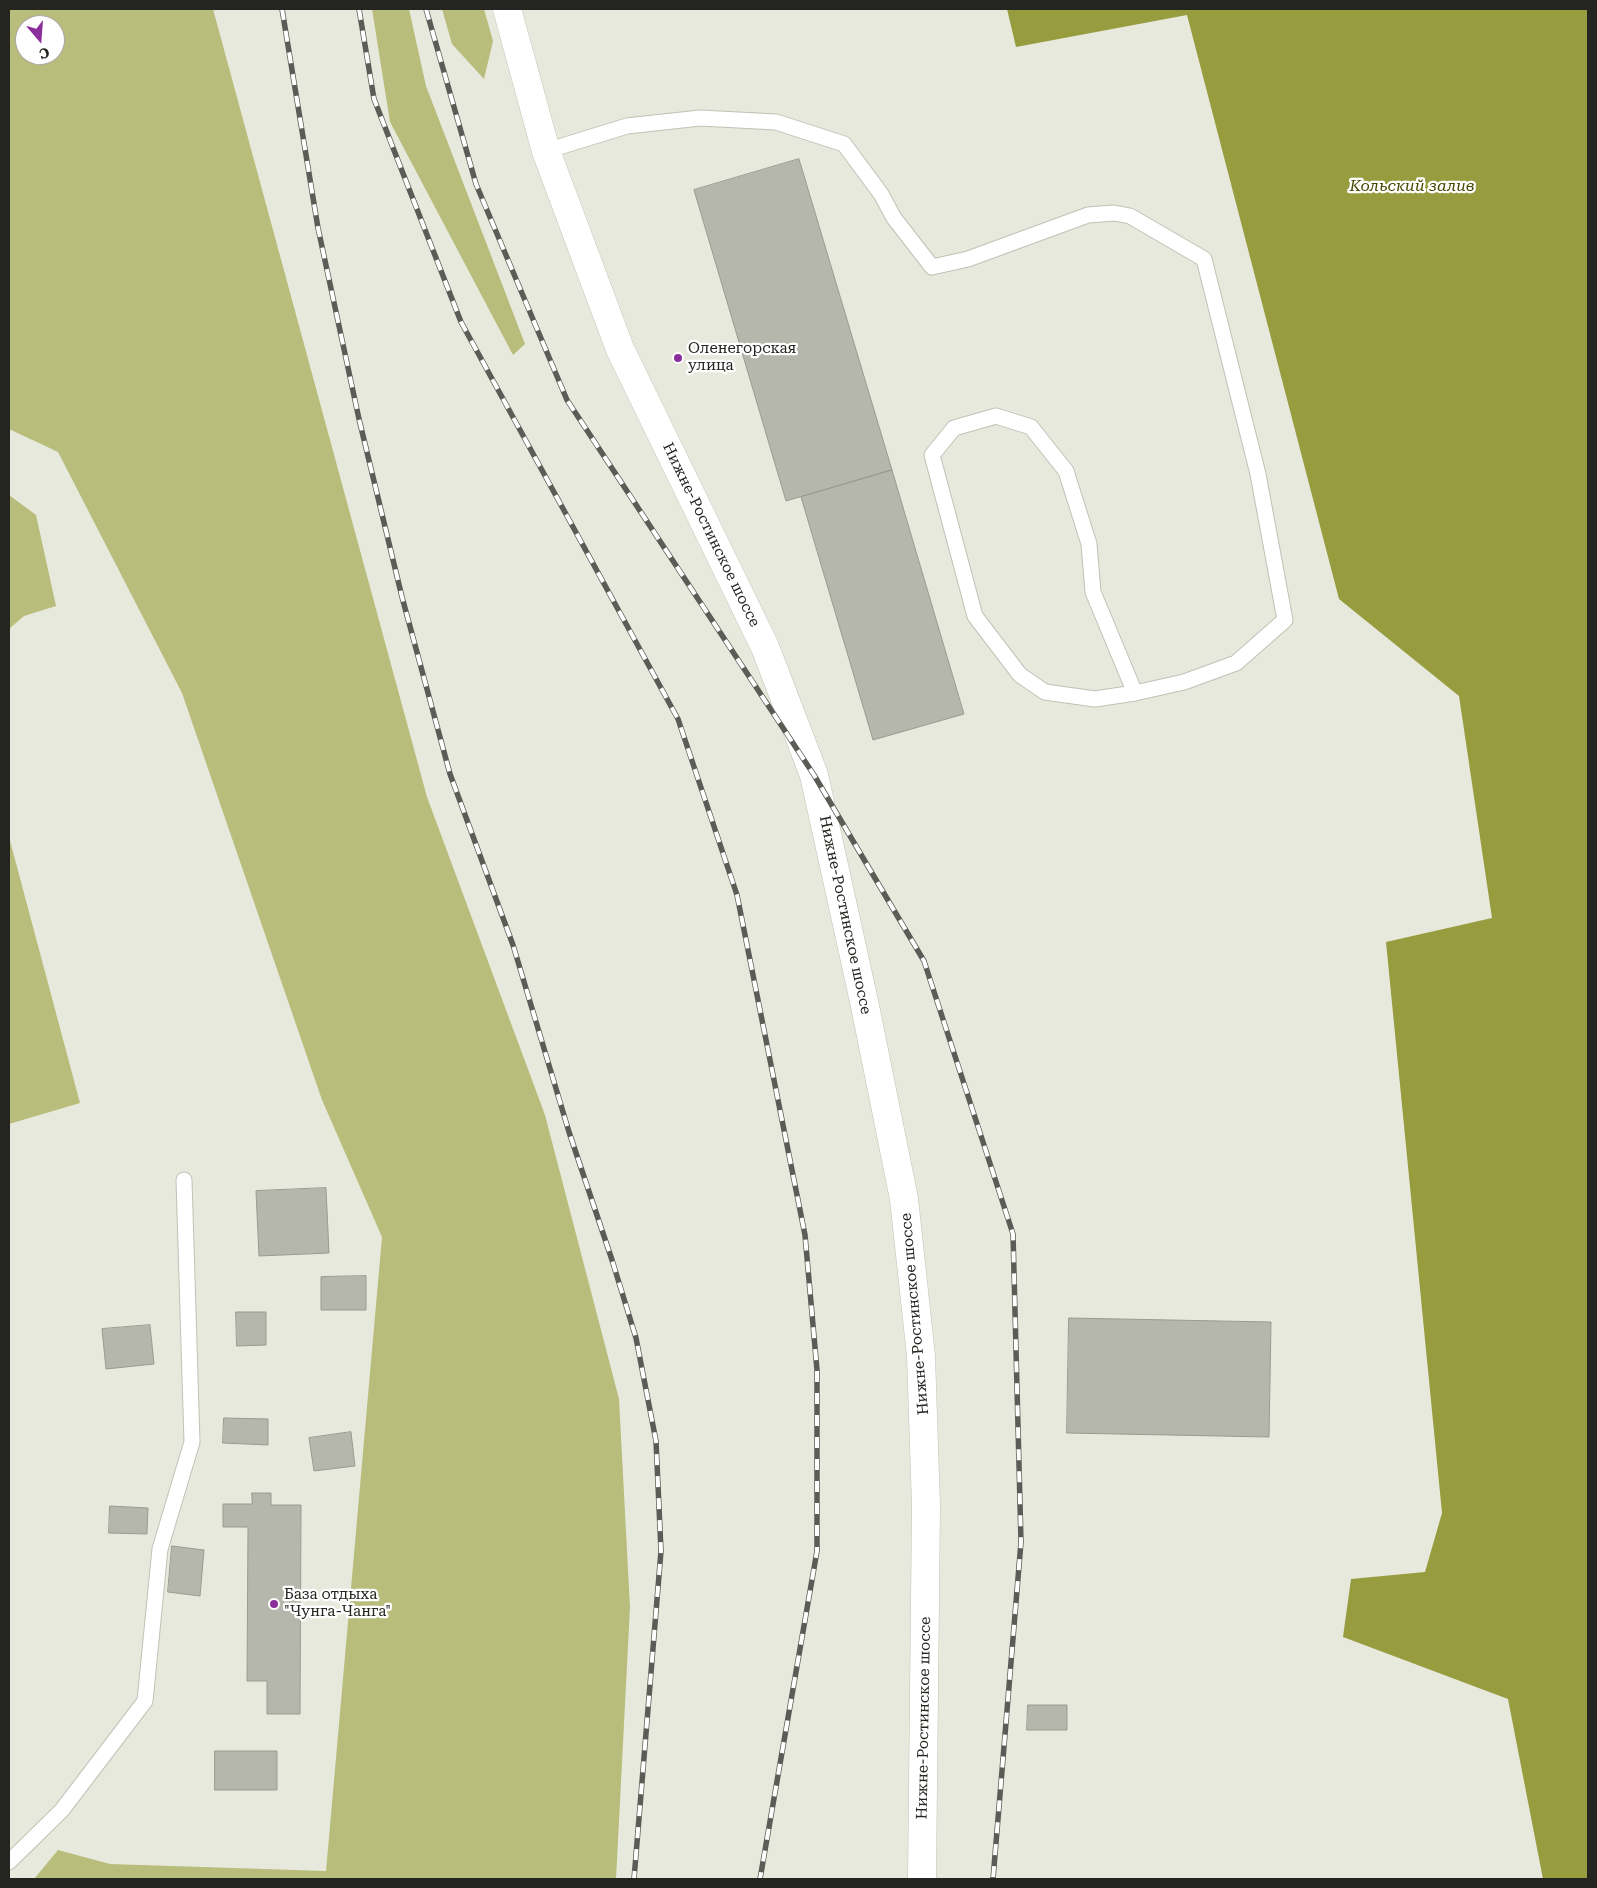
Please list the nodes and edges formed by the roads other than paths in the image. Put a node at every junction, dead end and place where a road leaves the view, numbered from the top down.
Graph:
1 (507, 9) edge
2 (546, 151) junction
3 (1135, 693) junction
4 (184, 1180) dead end
5 (9, 1862) edge
6 (922, 1879) edge

1 - 2 street, Нижне-Ростинское шоссе
2 - 3 lane
2 - 6 street, Нижне-Ростинское шоссе
3 - 3 lane
4 - 5 lane

